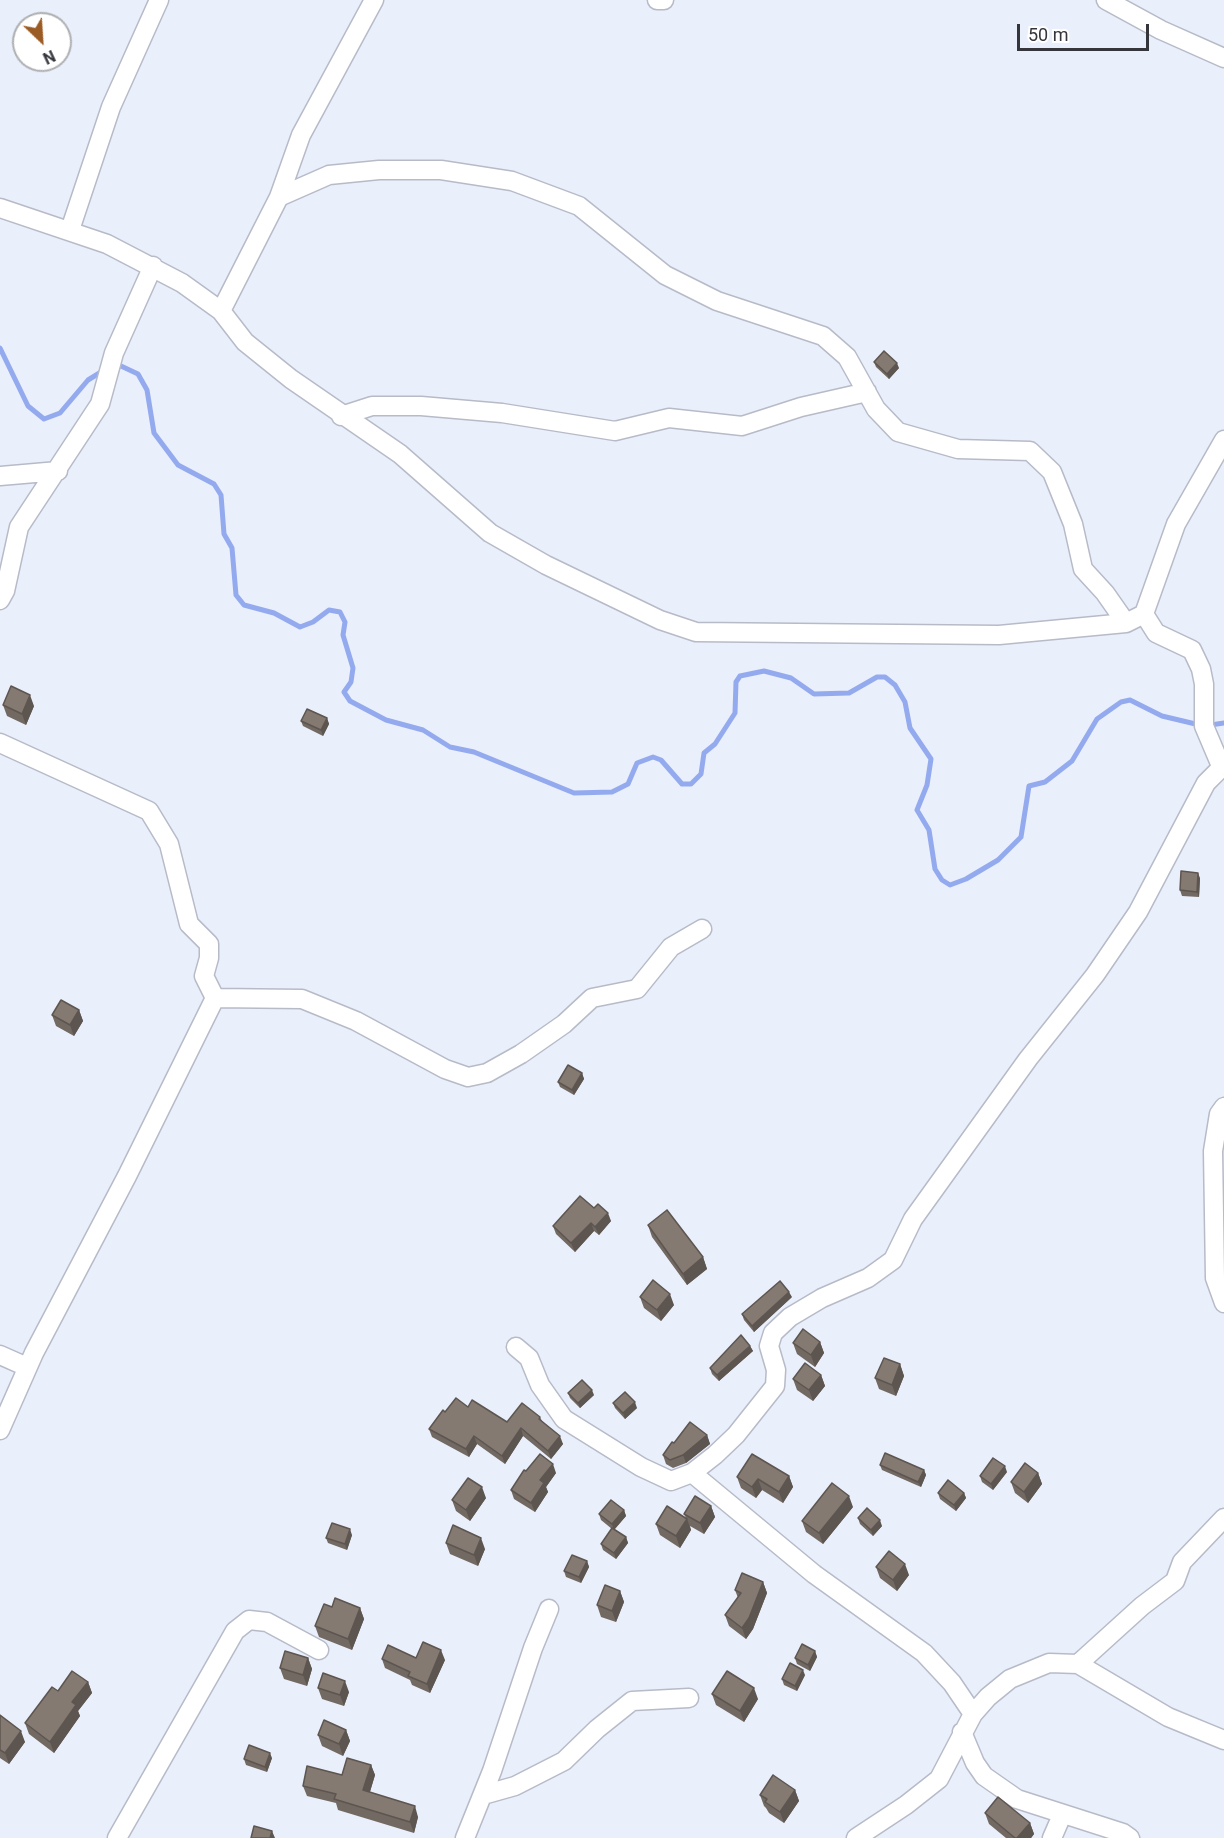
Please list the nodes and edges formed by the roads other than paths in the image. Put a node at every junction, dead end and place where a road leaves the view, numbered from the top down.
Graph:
1 (159, 0) edge
2 (374, 0) edge
3 (657, 0) edge
4 (664, 0) edge
5 (1106, 0) edge
6 (1224, 58) edge
7 (279, 197) junction
8 (0, 208) edge
9 (70, 231) junction
10 (153, 266) junction
11 (221, 310) junction
12 (867, 392) junction
13 (341, 416) junction
14 (1224, 440) edge
15 (58, 471) junction
16 (0, 476) edge
17 (0, 600) edge
18 (1144, 614) junction
19 (1126, 623) junction
20 (0, 743) edge
21 (1223, 766) edge
22 (702, 928) dead end
23 (215, 998) junction
24 (1224, 1107) edge
25 (1224, 1304) edge
26 (516, 1347) dead end
27 (0, 1355) edge
28 (27, 1367) junction
29 (0, 1430) edge
30 (692, 1473) junction
31 (1224, 1518) edge
32 (549, 1609) dead end
33 (319, 1650) dead end
34 (1078, 1664) junction
35 (689, 1698) dead end
36 (973, 1713) junction
37 (962, 1732) junction
38 (1224, 1740) edge
39 (483, 1795) junction
40 (1062, 1815) junction
41 (117, 1838) edge
42 (465, 1838) edge
43 (856, 1838) edge
44 (1052, 1838) edge
45 (1130, 1838) edge

1 - 9 street
2 - 7 street
3 - 4 street
5 - 6 street
7 - 11 street
7 - 12 street
8 - 9 street
9 - 10 street
10 - 11 street
10 - 15 street
11 - 13 street
12 - 13 street
12 - 19 street
13 - 19 street
14 - 18 street
15 - 16 street
15 - 17 street
18 - 19 street
18 - 21 street
20 - 23 street
21 - 30 street
22 - 23 street
23 - 28 street
24 - 25 street
26 - 30 street
27 - 28 street
28 - 29 street
30 - 36 street
31 - 34 street
32 - 39 street
33 - 41 street
34 - 36 street
34 - 38 street
35 - 39 street
36 - 37 street
37 - 40 street
37 - 43 street
39 - 42 street
40 - 44 street
40 - 45 street

